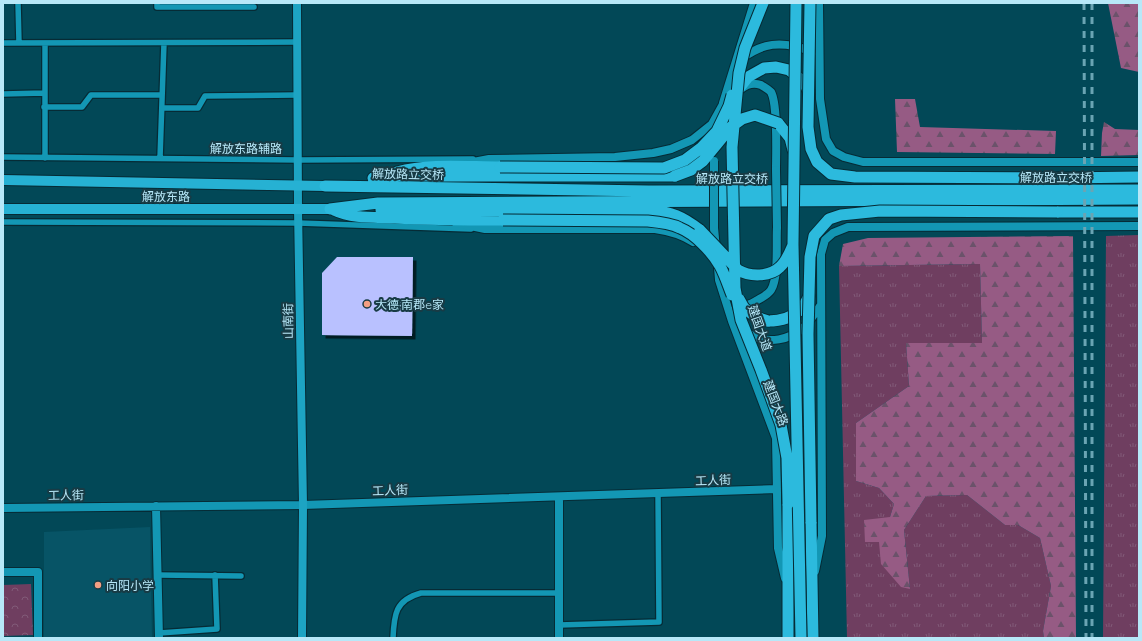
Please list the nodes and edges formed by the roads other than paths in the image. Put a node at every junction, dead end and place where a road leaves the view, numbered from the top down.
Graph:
1 (18, 3) edge
2 (157, 3) edge
3 (297, 3) edge
4 (754, 3) edge
5 (763, 3) edge
6 (796, 3) edge
7 (810, 3) edge
8 (819, 3) edge
9 (254, 7) dead end
10 (164, 42) junction
11 (297, 42) junction
12 (3, 43) edge
13 (19, 43) junction
14 (44, 43) junction
15 (820, 68) junction
16 (737, 69) junction
17 (737, 91) junction
18 (44, 93) junction
19 (809, 93) junction
20 (3, 94) edge
21 (162, 95) junction
22 (297, 95) junction
23 (722, 106) junction
24 (44, 107) junction
25 (162, 108) junction
26 (795, 156) junction
27 (3, 157) edge
28 (45, 158) junction
29 (160, 158) junction
30 (489, 159) junction
31 (298, 160) junction
32 (1139, 162) edge
33 (453, 166) junction
34 (1139, 177) edge
35 (373, 178) junction
36 (3, 180) edge
37 (298, 185) junction
38 (325, 186) junction
39 (1139, 190) edge
40 (1139, 199) edge
41 (349, 207) junction
42 (3, 209) edge
43 (298, 209) junction
44 (330, 209) junction
45 (1139, 212) edge
46 (439, 220) junction
47 (3, 222) edge
48 (298, 223) junction
49 (1139, 226) edge
50 (485, 229) junction
51 (793, 244) junction
52 (718, 272) junction
53 (736, 291) junction
54 (723, 292) junction
55 (809, 296) junction
56 (821, 305) junction
57 (737, 321) junction
58 (777, 490) junction
59 (658, 493) junction
60 (559, 497) junction
61 (303, 505) junction
62 (156, 506) junction
63 (3, 508) edge
64 (3, 572) edge
65 (157, 575) junction
66 (216, 576) junction
67 (241, 576) dead end
68 (812, 586) junction
69 (788, 592) junction
70 (559, 593) junction
71 (559, 625) junction
72 (159, 635) edge
73 (38, 638) edge
74 (302, 638) edge
75 (393, 638) edge
76 (559, 638) edge
77 (788, 638) edge
78 (800, 638) edge
79 (813, 638) edge

1 - 13 lane
2 - 9 lane
3 - 11 main road, 山南街
4 - 16 street
5 - 16 highway, 建国大道, bridge
6 - 26 highway, bridge
7 - 19 highway, bridge
8 - 15 street
10 - 11 lane
10 - 14 lane
10 - 21 lane
11 - 22 main road, 山南街
12 - 13 lane
13 - 14 lane
14 - 18 lane
15 - 16 street
15 - 32 street
16 - 17 highway, 建国大道, bridge
16 - 23 street
16 - 33 highway, bridge
17 - 19 highway, bridge
17 - 53 highway, 建国大道, bridge
18 - 20 lane
18 - 24 lane
19 - 34 highway, bridge
21 - 24 lane
21 - 25 lane
22 - 25 lane
22 - 31 main road, 山南街
23 - 30 street
23 - 52 street, 建国大路, bridge
23 - 54 street, bridge
24 - 28 lane
25 - 29 lane
26 - 35 highway, bridge
26 - 51 highway, bridge
27 - 28 lane, 解放东路辅路
28 - 29 lane, 解放东路辅路
29 - 31 lane, 解放东路辅路
30 - 31 lane, 解放东路辅路
30 - 33 street
31 - 37 main road, 山南街
33 - 35 highway
35 - 38 highway
36 - 37 main road, 解放东路
37 - 38 main road, 解放东路
37 - 43 main road, 山南街
38 - 39 highway, 解放路立交桥
40 - 41 highway, 解放路立交桥
41 - 44 highway, 解放路立交桥
41 - 51 highway, bridge
42 - 43 main road, 解放东路
43 - 44 main road, 解放东路
43 - 48 main road, 山南街
44 - 46 highway
45 - 55 highway, bridge
46 - 50 street
46 - 57 highway, bridge
47 - 48 lane
48 - 50 lane
48 - 61 main road, 山南街
49 - 56 street
50 - 52 street
51 - 78 highway, bridge
52 - 54 street, 建国大路
53 - 55 highway, bridge
53 - 57 highway, 建国大道, bridge
54 - 57 street, 建国大路
55 - 68 highway, bridge
56 - 57 street
56 - 68 street
57 - 58 street, 建国大路
57 - 69 highway, 建国大道, bridge
58 - 59 street, 工人街
58 - 69 street, 建国大路
59 - 60 street, 工人街
59 - 71 lane
60 - 61 street, 工人街
60 - 70 street
61 - 62 street, 工人街
61 - 74 main road, 山南街
62 - 63 street, 工人街
62 - 65 street
64 - 73 street
65 - 66 lane
65 - 72 street
66 - 67 lane
66 - 72 lane
68 - 79 highway
69 - 77 highway, 建国大道
70 - 71 street
70 - 75 lane
71 - 76 street

